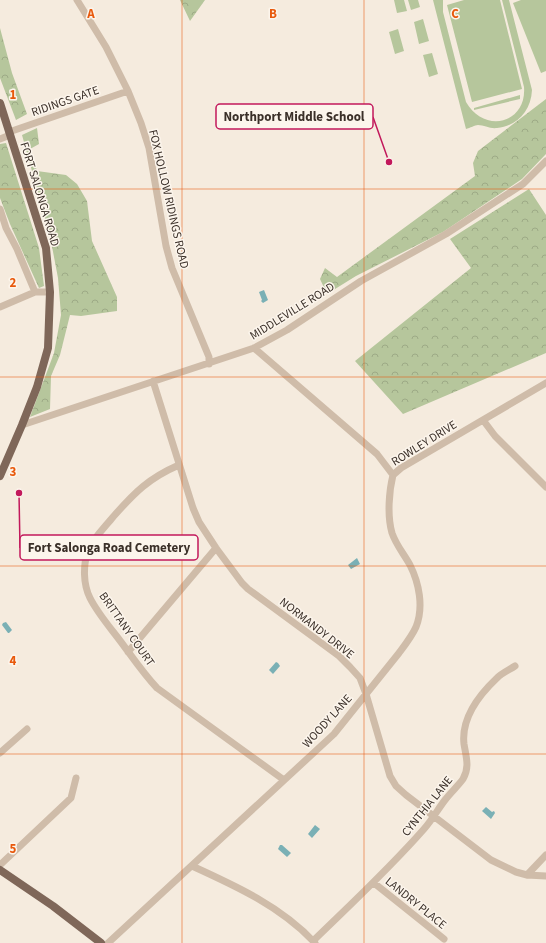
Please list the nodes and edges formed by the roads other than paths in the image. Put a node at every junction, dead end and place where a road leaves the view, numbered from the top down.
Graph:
1 (77, 0) edge
2 (128, 91) junction
3 (0, 103) edge
4 (10, 134) junction
5 (0, 139) edge
6 (546, 161) edge
7 (0, 209) edge
8 (3, 229) edge
9 (35, 292) junction
10 (50, 292) junction
11 (0, 306) edge
12 (254, 348) junction
13 (209, 364) junction
14 (153, 381) junction
15 (546, 383) edge
16 (483, 420) junction
17 (22, 425) junction
18 (179, 465) junction
19 (393, 475) junction
20 (0, 476) edge
21 (546, 486) edge
22 (216, 548) junction
23 (128, 652) junction
24 (515, 666) dead end
25 (366, 694) junction
26 (27, 729) dead end
27 (0, 753) edge
28 (76, 778) dead end
29 (284, 780) junction
30 (434, 816) junction
31 (546, 855) edge
32 (0, 865) edge
33 (192, 866) junction
34 (0, 870) edge
35 (527, 875) junction
36 (546, 876) edge
37 (374, 883) junction
38 (444, 939) dead end
39 (314, 942) edge
40 (100, 943) edge
41 (108, 943) edge

1 - 2 street, FOX HOLLOW RIDINGS ROAD
2 - 4 street, RIDINGS GATE
2 - 13 street, FOX HOLLOW RIDINGS ROAD
3 - 4 main road, FORT SALONGA ROAD
4 - 5 street, RIDINGS GATE
4 - 10 main road, FORT SALONGA ROAD
6 - 12 street, MIDDLEVILLE ROAD
7 - 8 street
8 - 9 street
9 - 10 street
9 - 11 street
10 - 17 main road, FORT SALONGA ROAD
12 - 13 street, MIDDLEVILLE ROAD
12 - 19 street, ROWLEY DRIVE
13 - 14 street, MIDDLEVILLE ROAD
14 - 17 street, MIDDLEVILLE ROAD
14 - 18 street, NORMANDY DRIVE
15 - 16 street, ROWLEY DRIVE
16 - 19 street, ROWLEY DRIVE
16 - 21 street
17 - 20 main road, FORT SALONGA ROAD
18 - 22 street, NORMANDY DRIVE
18 - 23 street, BRITTANY COURT
19 - 25 street, WOODY LANE
22 - 23 street
22 - 25 street, NORMANDY DRIVE
23 - 29 street, BRITTANY COURT
24 - 30 street, CYNTHIA LANE
25 - 29 street, WOODY LANE
25 - 30 street, NORMANDY DRIVE
26 - 27 street
28 - 32 street
29 - 33 street, WOODY LANE
30 - 35 street, NORMANDY DRIVE
30 - 37 street, CYNTHIA LANE
31 - 35 street
33 - 39 street
33 - 41 street, WOODY LANE
34 - 40 main road
35 - 36 street, NORMANDY DRIVE
37 - 38 street, LANDRY PLACE
37 - 39 street, CYNTHIA LANE

